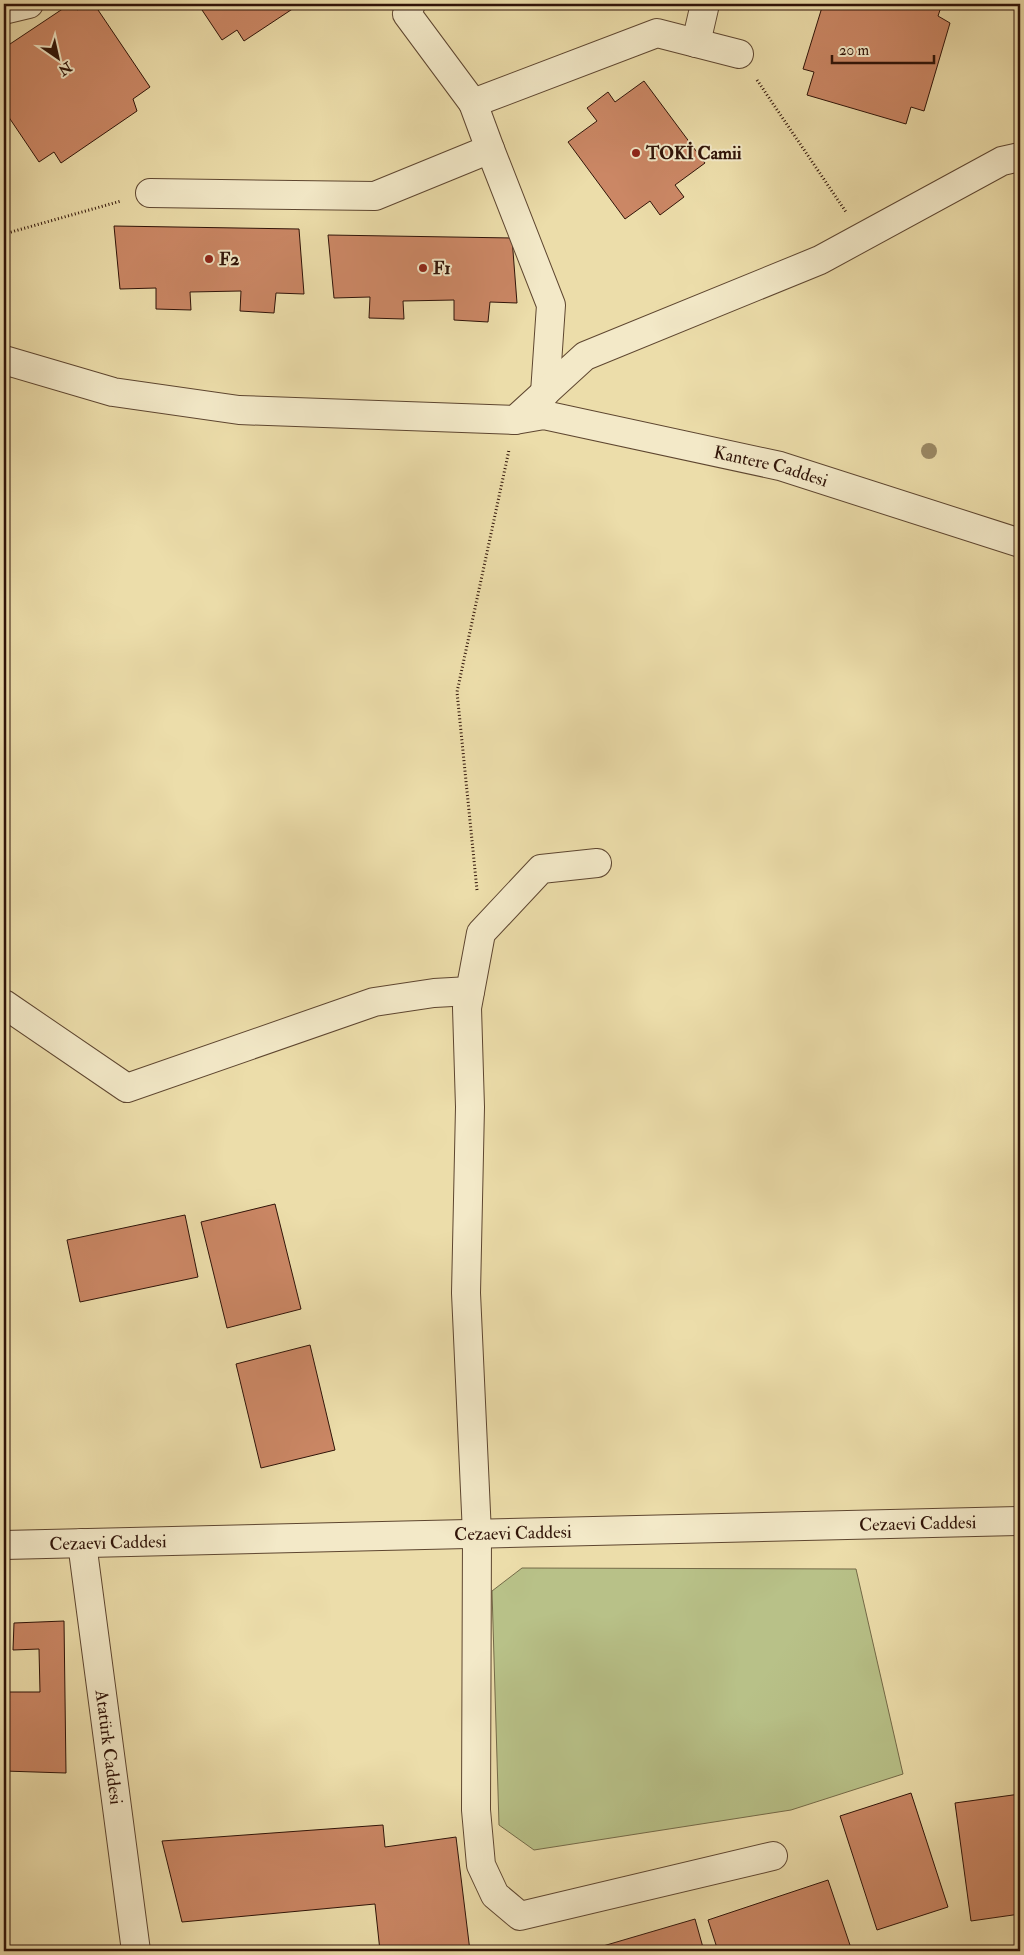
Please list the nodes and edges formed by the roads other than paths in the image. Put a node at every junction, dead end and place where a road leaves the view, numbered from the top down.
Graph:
1 (29, 4) edge
2 (411, 4) edge
3 (705, 4) edge
4 (4, 10) edge
5 (696, 43) junction
6 (740, 54) road end
7 (473, 103) junction
8 (490, 149) junction
9 (1020, 157) edge
10 (150, 193) road end
11 (4, 360) edge
12 (545, 393) junction
13 (515, 420) junction
14 (1020, 543) edge
15 (597, 863) dead end
16 (470, 991) junction
17 (4, 1004) edge
18 (1020, 1521) edge
19 (477, 1534) junction
20 (82, 1544) junction
21 (4, 1545) edge
22 (773, 1856) dead end
23 (136, 1951) edge

1 - 4 street
2 - 7 street
3 - 5 street
5 - 6 street
5 - 7 street
7 - 8 street
8 - 10 street
8 - 12 street
9 - 12 street
11 - 13 street, Kantere Caddesi
12 - 13 street
13 - 14 street, Kantere Caddesi
15 - 16 street
16 - 17 street
16 - 19 street
18 - 19 street, Cezaevi Caddesi
19 - 20 street, Cezaevi Caddesi
19 - 22 street
20 - 21 street, Cezaevi Caddesi
20 - 23 street, Atatürk Caddesi

